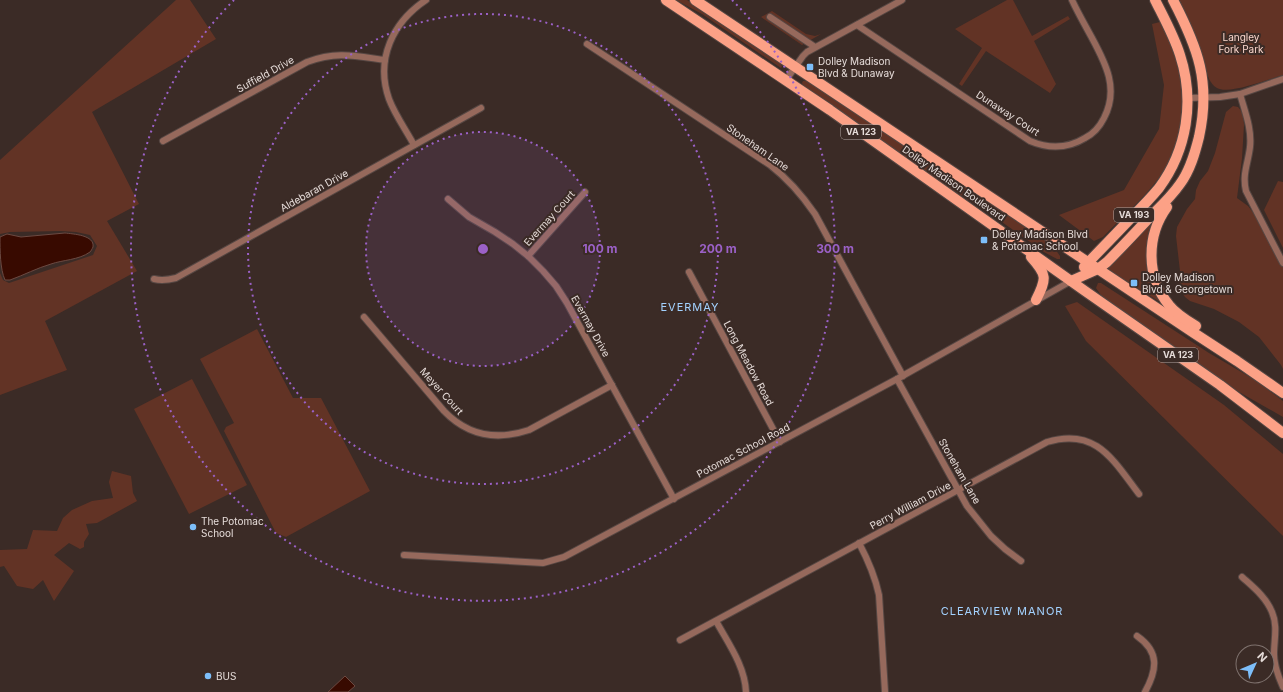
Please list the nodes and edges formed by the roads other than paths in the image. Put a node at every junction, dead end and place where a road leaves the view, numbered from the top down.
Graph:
1 (426, 0) edge
2 (666, 0) edge
3 (695, 0) edge
4 (902, 0) edge
5 (1072, 0) edge
6 (1155, 0) edge
7 (1173, 0) edge
8 (770, 18) dead end
9 (857, 25) junction
10 (587, 44) dead end
11 (815, 47) junction
12 (385, 60) junction
13 (795, 67) junction
14 (1283, 79) edge
15 (786, 80) junction
16 (1240, 94) junction
17 (1188, 98) junction
18 (1204, 98) junction
19 (481, 108) dead end
20 (163, 141) dead end
21 (414, 145) junction
22 (1180, 184) junction
23 (585, 192) dead end
24 (448, 199) dead end
25 (1019, 244) junction
26 (528, 256) junction
27 (1088, 263) junction
28 (1283, 263) edge
29 (1098, 269) junction
30 (688, 272) dead end
31 (154, 279) dead end
32 (1071, 280) junction
33 (1036, 300) junction
34 (364, 317) dead end
35 (1238, 360) junction
36 (900, 377) junction
37 (612, 385) junction
38 (1283, 393) edge
39 (1283, 432) edge
40 (780, 442) junction
41 (958, 491) junction
42 (1139, 494) dead end
43 (674, 499) junction
44 (859, 543) junction
45 (404, 555) dead end
46 (1020, 561) dead end
47 (1242, 577) dead end
48 (716, 621) junction
49 (1138, 636) dead end
50 (680, 640) dead end
51 (1283, 687) edge
52 (746, 692) edge
53 (884, 692) edge
54 (1145, 692) edge

1 - 12 street
2 - 15 main road, Dolley Madison Boulevard / VA 123
3 - 13 main road, Dolley Madison Boulevard / VA 123
4 - 9 street
5 - 9 street, Dunaway Court
6 - 17 main road, VA 193
7 - 18 main road, VA 193
8 - 11 street
9 - 11 street
10 - 36 street, Stoneham Lane
11 - 13 street
12 - 20 street, Suffield Drive
12 - 21 street
13 - 15 street
13 - 27 main road, Dolley Madison Boulevard / VA 123
14 - 16 street
15 - 25 main road, Dolley Madison Boulevard / VA 123
16 - 18 street
16 - 28 street
17 - 18 street
17 - 27 main road, VA 193
18 - 22 main road, VA 193
19 - 21 street, Aldebaran Drive
21 - 31 street, Aldebaran Drive
22 - 29 main road, VA 193
22 - 35 main road
23 - 26 street, Evermay Court
24 - 26 street, Evermay Drive
25 - 32 main road, Dolley Madison Boulevard / VA 123
25 - 33 main road
26 - 37 street, Evermay Drive
27 - 29 main road, Dolley Madison Boulevard / VA 123
27 - 32 main road, VA 193
29 - 32 main road, VA 193
29 - 35 main road, Dolley Madison Boulevard / VA 123
30 - 40 street, Long Meadow Road
32 - 33 street, Potomac School Road
32 - 39 main road, Dolley Madison Boulevard / VA 123
33 - 36 street, Potomac School Road
34 - 37 street, Meyer Court
35 - 38 main road, Dolley Madison Boulevard / VA 123
36 - 40 street, Potomac School Road
36 - 41 street, Stoneham Lane
37 - 43 street, Evermay Drive
40 - 43 street, Potomac School Road
41 - 42 street, Perry William Drive
41 - 44 street, Perry William Drive
41 - 46 street, Stoneham Lane
43 - 45 street, Potomac School Road
44 - 48 street, Perry William Drive
44 - 53 street
47 - 51 street
48 - 50 street, Perry William Drive
48 - 52 street
49 - 54 street

